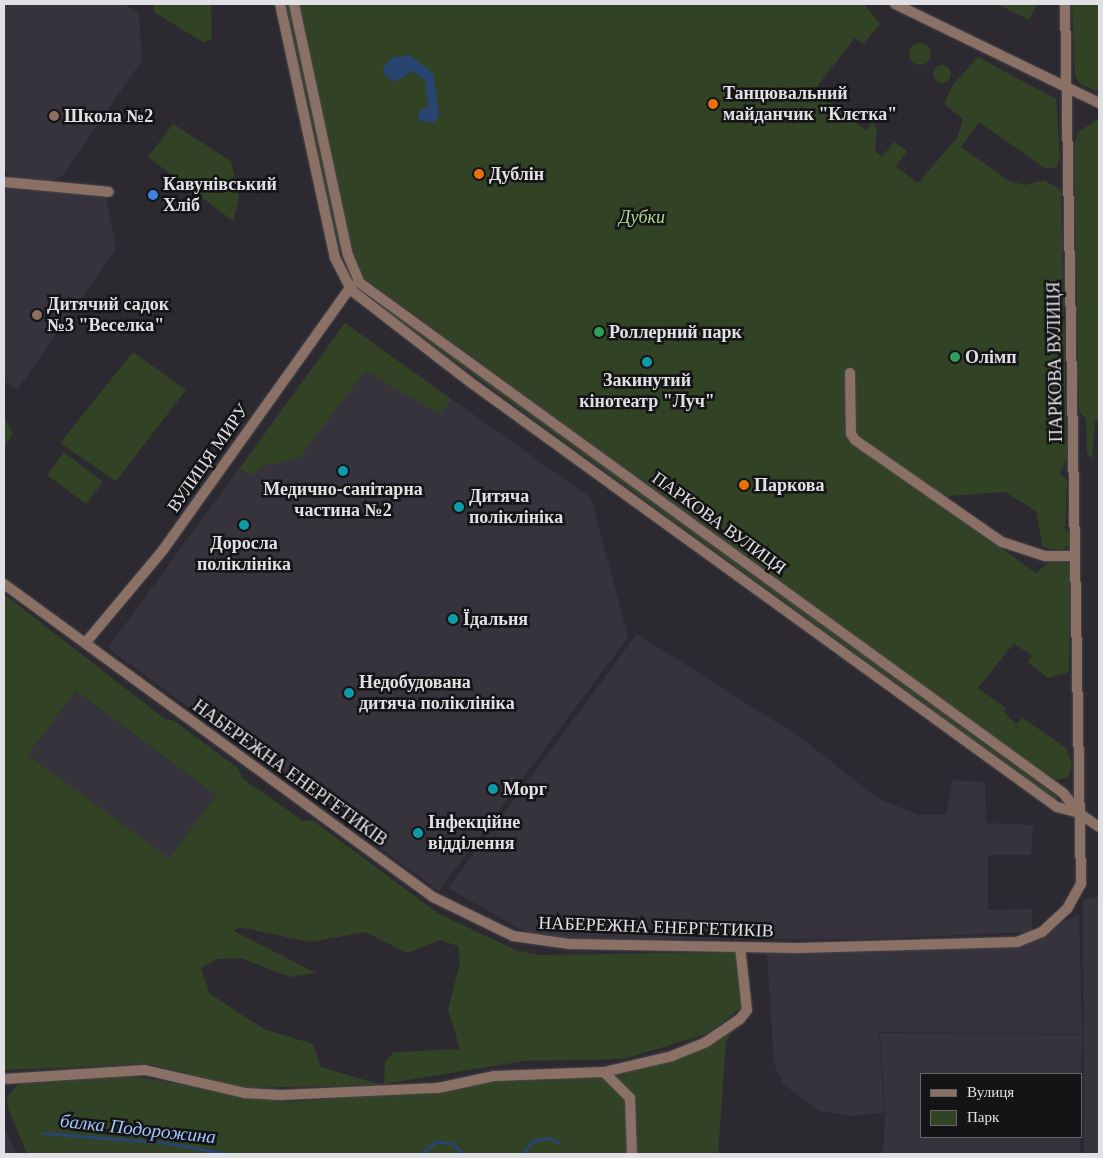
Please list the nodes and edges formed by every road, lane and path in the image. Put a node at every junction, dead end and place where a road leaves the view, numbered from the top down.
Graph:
1 (280, 4) edge
2 (294, 4) edge
3 (895, 4) edge
4 (1065, 4) edge
5 (1066, 90) junction
6 (1099, 103) edge
7 (4, 182) edge
8 (109, 192) dead end
9 (356, 275) junction
10 (351, 290) junction
11 (850, 373) dead end
12 (1073, 556) junction
13 (4, 584) edge
14 (87, 641) junction
15 (1079, 813) junction
16 (1099, 827) edge
17 (740, 947) junction
18 (604, 1072) junction
19 (4, 1079) edge
20 (632, 1154) edge

1 - 10 street
2 - 9 street, ПАРКОВА ВУЛИЦЯ
3 - 5 street
4 - 5 street, ПАРКОВА ВУЛИЦЯ
5 - 6 street
5 - 12 street, ПАРКОВА ВУЛИЦЯ
7 - 8 street
9 - 10 street, ВУЛИЦЯ МИРУ
9 - 15 street, ПАРКОВА ВУЛИЦЯ
10 - 14 street, ВУЛИЦЯ МИРУ
10 - 15 street, ПАРКОВА ВУЛИЦЯ
11 - 12 street
12 - 15 street, ПАРКОВА ВУЛИЦЯ
13 - 14 street, НАБЕРЕЖНА ЕНЕРГЕТИКІВ
14 - 17 street, НАБЕРЕЖНА ЕНЕРГЕТИКІВ
15 - 16 street
15 - 17 street, НАБЕРЕЖНА ЕНЕРГЕТИКІВ
17 - 18 street
18 - 19 street
18 - 20 street

